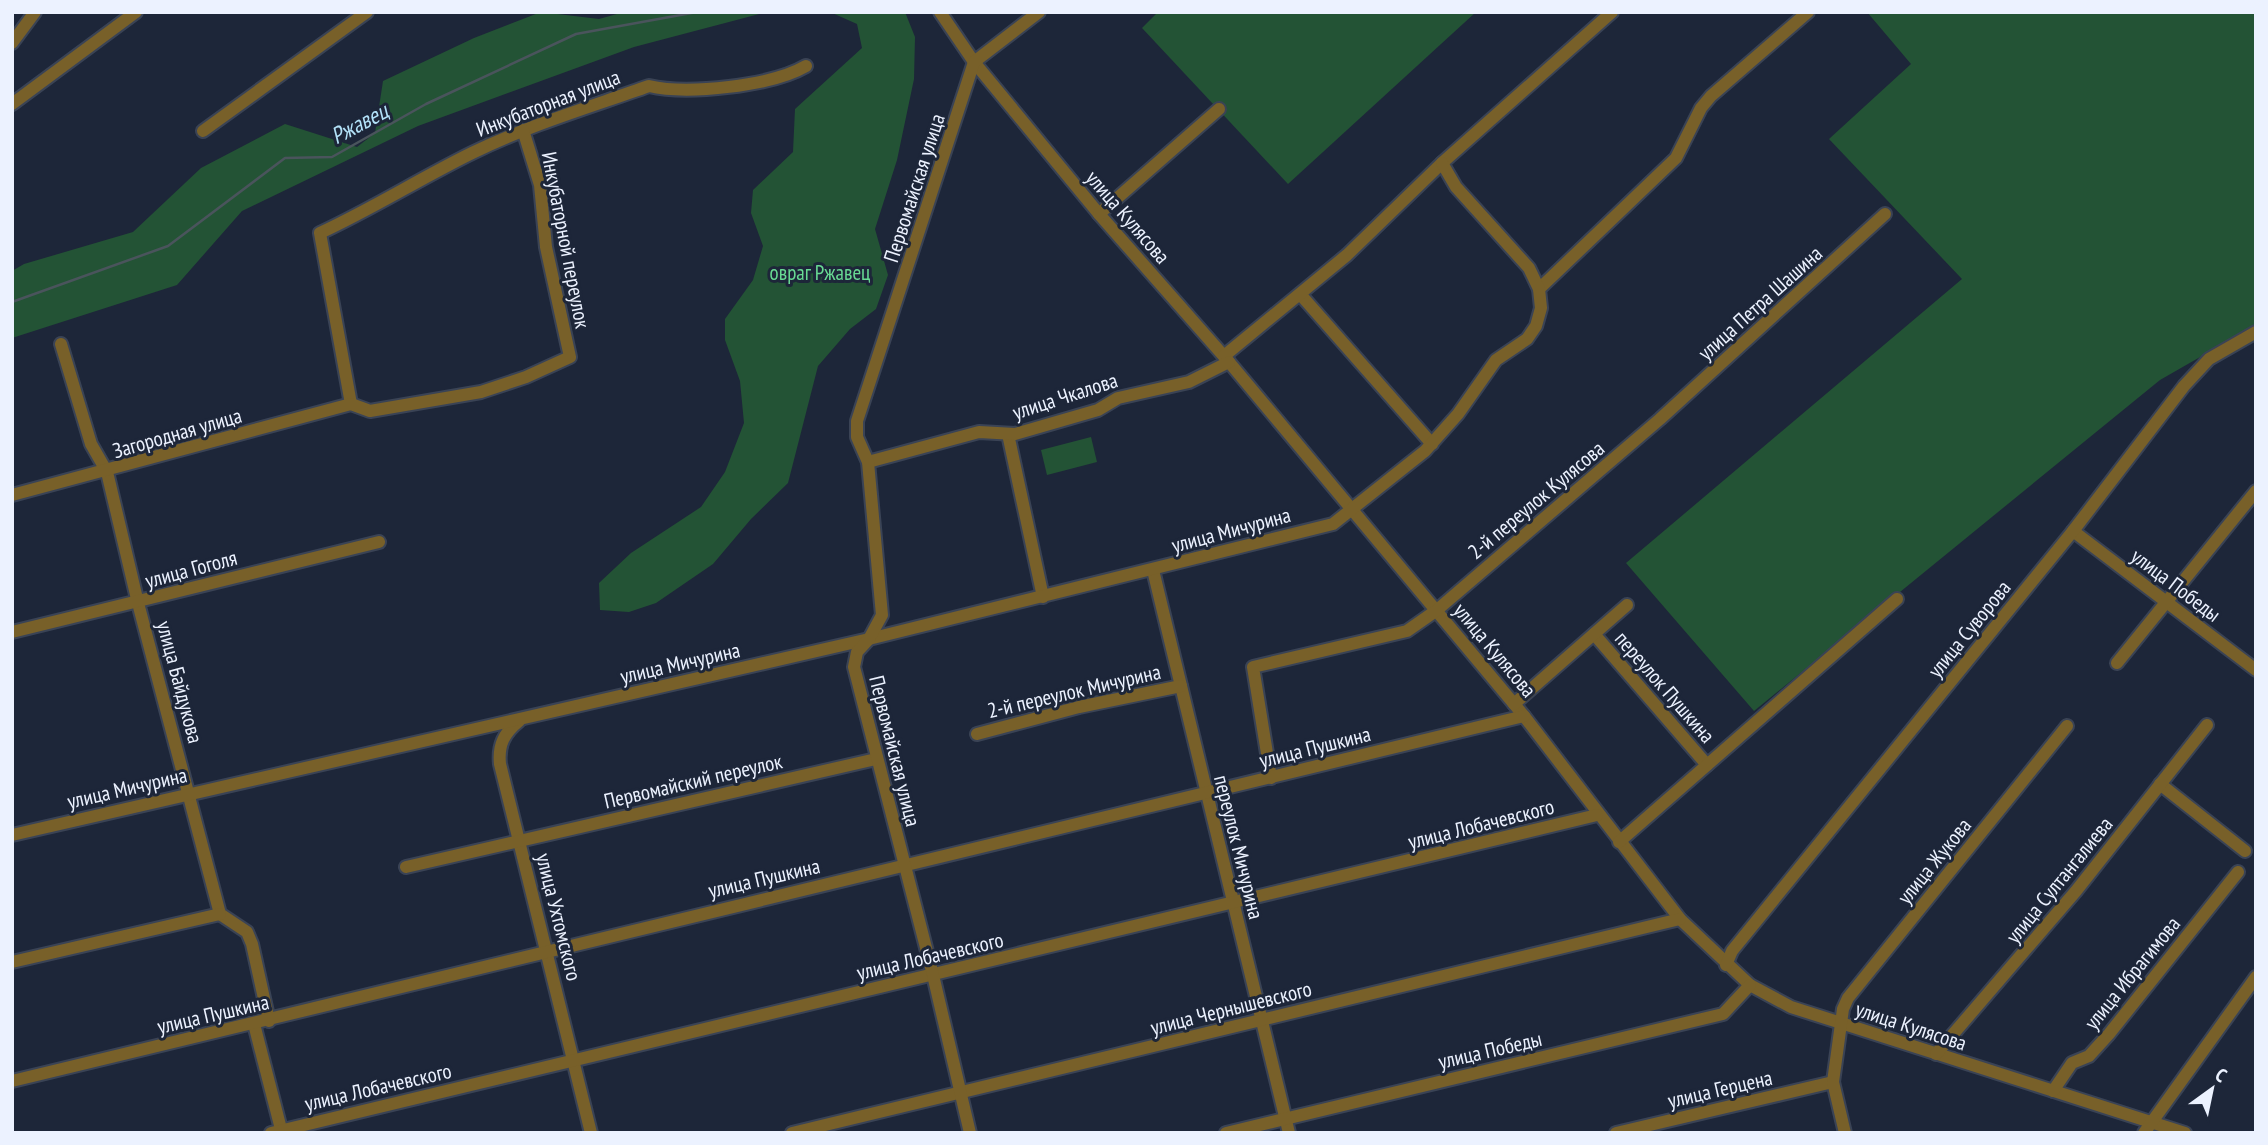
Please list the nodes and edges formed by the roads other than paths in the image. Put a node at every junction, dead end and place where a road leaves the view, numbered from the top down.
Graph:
1 (35, 12) edge
2 (136, 12) edge
3 (367, 12) edge
4 (940, 12) edge
5 (1039, 12) edge
6 (1612, 12) edge
7 (1808, 12) edge
8 (12, 43) edge
9 (974, 62) junction
10 (806, 66) dead end
11 (12, 104) edge
12 (1219, 109) dead end
13 (523, 130) junction
14 (203, 131) dead end
15 (1442, 163) junction
16 (1099, 214) junction
17 (1885, 214) dead end
18 (1539, 289) junction
19 (1300, 294) junction
20 (2256, 332) edge
21 (61, 344) dead end
22 (570, 357) joint
23 (1226, 359) junction
24 (351, 404) junction
25 (1660, 419) joint
26 (1008, 434) junction
27 (1432, 444) junction
28 (868, 462) junction
29 (107, 472) junction
30 (2256, 491) edge
31 (12, 495) edge
32 (1351, 512) junction
33 (2073, 531) junction
34 (379, 542) dead end
35 (1153, 570) junction
36 (1043, 597) junction
37 (1897, 599) dead end
38 (2166, 602) junction
39 (138, 603) junction
40 (1627, 605) dead end
41 (1437, 610) junction
42 (12, 632) edge
43 (1594, 634) junction
44 (869, 639) junction
45 (2117, 663) dead end
46 (2256, 670) edge
47 (1181, 686) junction
48 (1514, 704) junction
49 (1524, 716) junction
50 (523, 719) junction
51 (2207, 725) dead end
52 (2067, 726) dead end
53 (976, 734) dead end
54 (876, 759) junction
55 (1707, 765) junction
56 (1271, 778) junction
57 (2160, 784) junction
58 (190, 793) junction
59 (1207, 794) junction
60 (1597, 815) junction
61 (12, 835) edge
62 (520, 840) junction
63 (1619, 842) junction
64 (2245, 851) dead end
65 (905, 864) junction
66 (406, 867) dead end
67 (2238, 872) dead end
68 (1233, 905) junction
69 (220, 914) junction
70 (1679, 919) junction
71 (547, 949) junction
72 (12, 962) edge
73 (1726, 965) junction
74 (933, 975) junction
75 (2256, 977) edge
76 (1750, 985) junction
77 (269, 1021) junction
78 (1261, 1021) junction
79 (254, 1024) junction
80 (1842, 1024) junction
81 (1936, 1054) junction
82 (573, 1061) junction
83 (12, 1081) edge
84 (1833, 1082) junction
85 (2053, 1091) junction
86 (961, 1094) junction
87 (1285, 1119) junction
88 (2147, 1127) edge
89 (278, 1132) edge
90 (590, 1133) edge
91 (792, 1133) edge
92 (970, 1133) edge
93 (1226, 1133) edge
94 (1289, 1133) edge
95 (1616, 1133) edge
96 (1845, 1133) edge
97 (2185, 1133) edge

1 - 8 street
2 - 11 street
3 - 14 street
4 - 9 street, улица Кулясова
5 - 9 street
6 - 15 street, улица Чкалова
7 - 18 street
9 - 16 street, улица Кулясова
9 - 28 street, Первомайская улица
10 - 13 street, Инкубаторная улица
12 - 16 street
13 - 22 street, Инкубаторной переулок
13 - 24 street, Инкубаторная улица
15 - 18 street
15 - 19 street, улица Чкалова
16 - 23 street, улица Кулясова
17 - 25 street, улица Петра Шашина
18 - 27 street, улица Мичурина
19 - 23 street, улица Чкалова
19 - 27 street
20 - 33 street, улица Суворова
21 - 29 street, улица Байдукова
22 - 24 street, Загородная улица
23 - 26 street, улица Чкалова
23 - 32 street, улица Кулясова
24 - 29 street, Загородная улица
25 - 41 street, 2-й переулок Кулясова
26 - 28 street, улица Чкалова
26 - 36 street
27 - 32 street, улица Мичурина
28 - 44 street, Первомайская улица
29 - 31 street, Загородная улица
29 - 39 street, улица Байдукова
30 - 38 street
32 - 35 street, улица Мичурина
32 - 41 street, улица Кулясова
33 - 38 street, улица Победы
33 - 73 street, улица Суворова
34 - 39 street, улица Гоголя
35 - 36 street, улица Мичурина
35 - 47 street, переулок Мичурина
36 - 44 street, улица Мичурина
37 - 55 street
38 - 45 street
38 - 46 street, улица Победы
39 - 42 street, улица Гоголя
39 - 58 street, улица Байдукова
40 - 43 street
41 - 48 street, улица Кулясова
41 - 56 street, 2-й переулок Кулясова
43 - 48 street
43 - 55 street, переулок Пушкина
44 - 50 street, улица Мичурина
44 - 54 street, Первомайская улица
47 - 53 street, 2-й переулок Мичурина
47 - 59 street, переулок Мичурина
48 - 49 street, улица Кулясова
49 - 56 street, улица Пушкина
49 - 60 street, улица Кулясова
50 - 58 street, улица Мичурина
50 - 62 street, улица Ухтомского
51 - 57 street, улица Султангалиева
52 - 80 street, улица Жукова
54 - 62 street, Первомайский переулок
54 - 65 street, Первомайская улица
55 - 63 street
56 - 59 street, улица Пушкина
57 - 64 street
57 - 81 street, улица Султангалиева
58 - 61 street, улица Мичурина
58 - 69 street, улица Байдукова
59 - 65 street, улица Пушкина
59 - 68 street, переулок Мичурина
60 - 63 street, улица Кулясова
60 - 68 street, улица Лобачевского
62 - 66 street, Первомайский переулок
62 - 71 street, улица Ухтомского
63 - 70 street, улица Кулясова
65 - 71 street, улица Пушкина
65 - 74 street, Первомайская улица
67 - 85 street, улица Ибрагимова
68 - 74 street, улица Лобачевского
68 - 78 street, переулок Мичурина
69 - 72 street
69 - 77 street
70 - 73 street, улица Кулясова
70 - 78 street, улица Чернышевского
71 - 77 street, улица Пушкина
71 - 82 street, улица Ухтомского
73 - 76 street, улица Кулясова
74 - 82 street, улица Лобачевского
74 - 86 street, Первомайская улица
75 - 88 street
76 - 80 street, улица Кулясова
76 - 87 street, улица Победы
77 - 79 street, улица Пушкина
78 - 86 street, улица Чернышевского
78 - 87 street, переулок Мичурина
79 - 83 street, улица Пушкина
79 - 89 street
80 - 81 street, улица Кулясова
80 - 84 street, улица Жукова
81 - 85 street, улица Кулясова
82 - 89 street, улица Лобачевского
82 - 90 street, улица Ухтомского
84 - 95 street, улица Герцена
84 - 96 street
85 - 88 street, улица Кулясова
86 - 91 street, улица Чернышевского
86 - 92 street, Первомайская улица
87 - 93 street, улица Победы
87 - 94 street, переулок Мичурина
88 - 97 street, улица Кулясова

